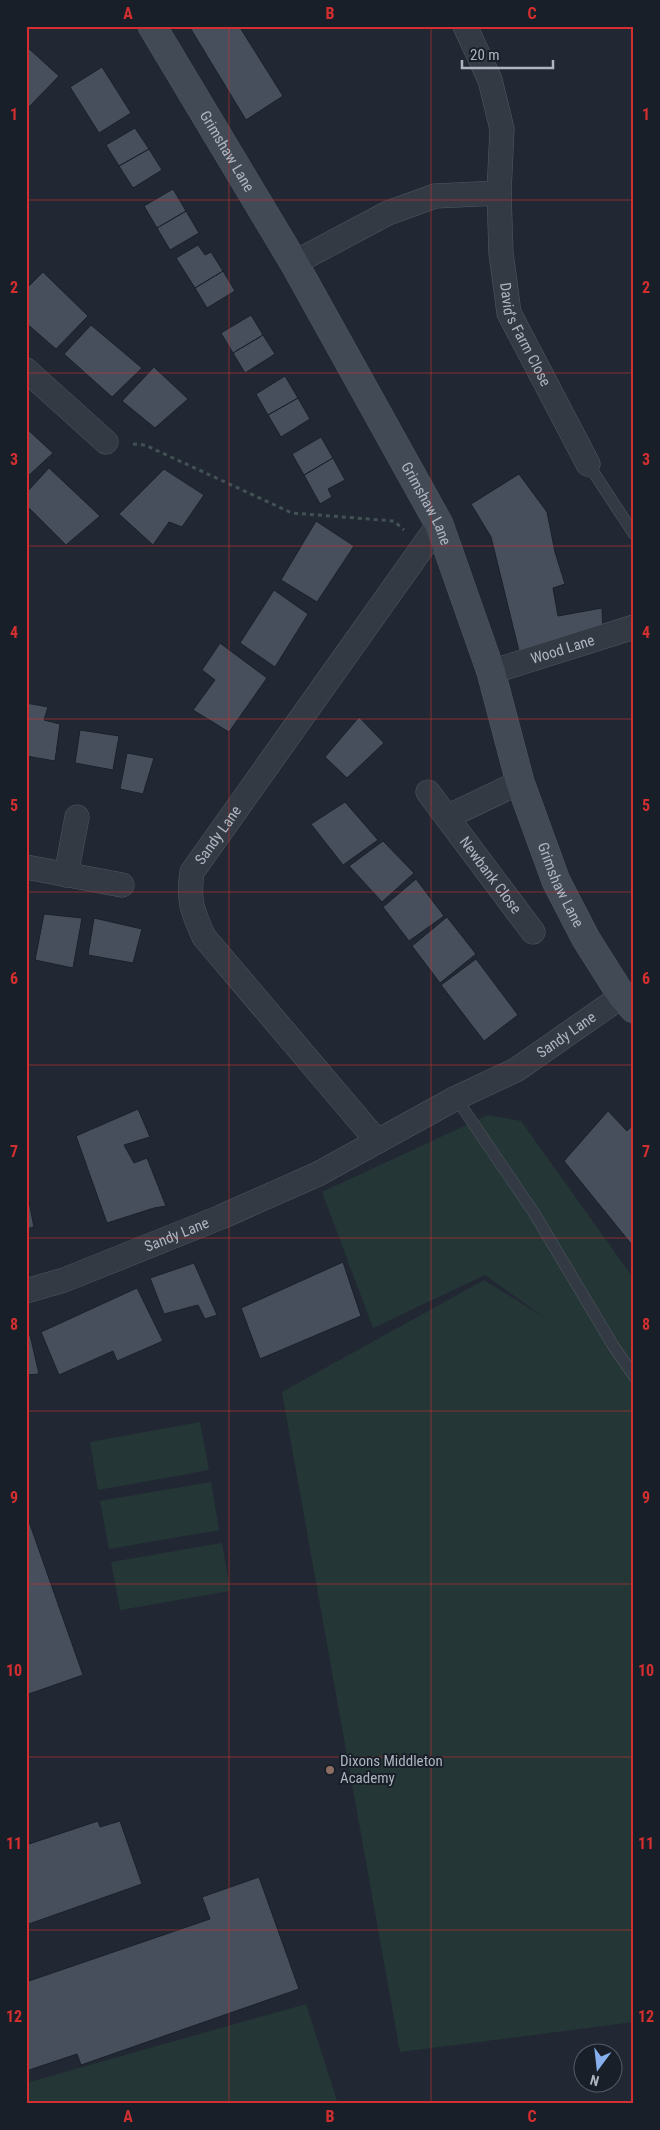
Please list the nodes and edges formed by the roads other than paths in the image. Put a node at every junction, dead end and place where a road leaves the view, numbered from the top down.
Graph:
1 (152, 26) edge
2 (465, 26) edge
3 (499, 193) junction
4 (294, 263) junction
5 (26, 370) edge
6 (106, 442) road end
7 (588, 464) joint
8 (439, 524) junction
9 (634, 534) edge
10 (634, 627) edge
11 (491, 672) junction
12 (520, 782) junction
13 (428, 792) dead end
14 (77, 817) dead end
15 (447, 817) junction
16 (26, 867) edge
17 (66, 875) junction
18 (122, 885) dead end
19 (533, 932) dead end
20 (628, 1003) edge
21 (456, 1098) junction
22 (377, 1141) junction
23 (26, 1291) edge
24 (634, 1376) edge

1 - 4 main road, Grimshaw Lane
2 - 3 street, David's Farm Close
3 - 4 street
3 - 7 street, David's Farm Close
4 - 8 main road, Grimshaw Lane
5 - 6 street
7 - 9 lane
8 - 11 main road, Grimshaw Lane
8 - 22 street, Sandy Lane
10 - 11 street, Wood Lane
11 - 12 main road, Grimshaw Lane
12 - 15 street
12 - 20 main road, Grimshaw Lane
13 - 15 street, Newbank Close
14 - 17 street
15 - 19 street, Newbank Close
16 - 17 street
17 - 18 street
20 - 21 street, Sandy Lane
21 - 22 street, Sandy Lane
21 - 24 lane
22 - 23 street, Sandy Lane

